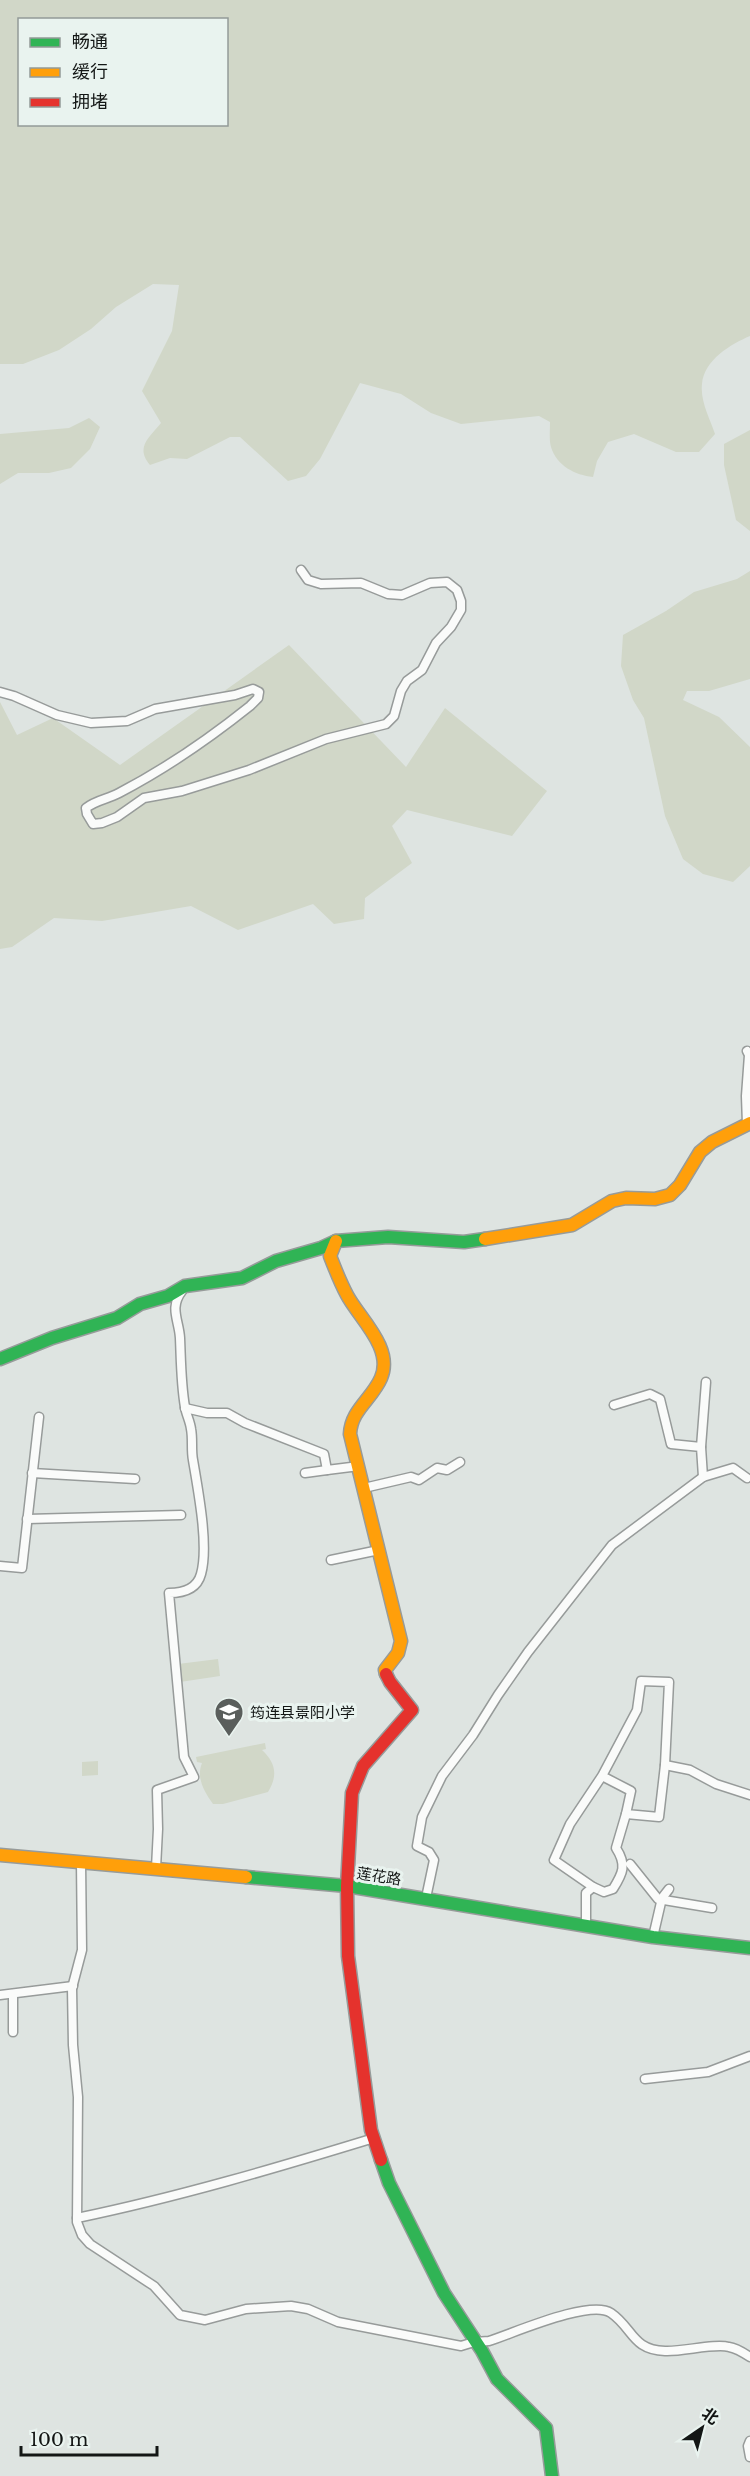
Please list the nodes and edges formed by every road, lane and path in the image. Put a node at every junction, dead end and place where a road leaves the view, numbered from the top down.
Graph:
1 (301, 570) dead end
2 (0, 692) edge
3 (747, 1051) dead end
4 (748, 1124) edge
5 (336, 1241) junction
6 (185, 1286) junction
7 (0, 1359) edge
8 (706, 1382) dead end
9 (614, 1405) dead end
10 (185, 1408) junction
11 (39, 1417) dead end
12 (701, 1447) junction
13 (460, 1462) dead end
14 (358, 1466) junction
15 (327, 1470) junction
16 (33, 1473) junction
17 (305, 1473) dead end
18 (703, 1477) junction
19 (747, 1478) dead end
20 (135, 1479) dead end
21 (364, 1488) junction
22 (181, 1515) dead end
23 (27, 1519) junction
24 (379, 1550) junction
25 (331, 1560) dead end
26 (0, 1566) edge
27 (665, 1765) junction
28 (602, 1776) junction
29 (750, 1795) edge
30 (626, 1814) junction
31 (0, 1855) edge
32 (81, 1862) junction
33 (630, 1864) dead end
34 (156, 1868) junction
35 (347, 1886) junction
36 (593, 1887) junction
37 (669, 1889) dead end
38 (426, 1898) junction
39 (662, 1900) junction
40 (712, 1908) dead end
41 (586, 1926) junction
42 (652, 1937) junction
43 (750, 1948) edge
44 (73, 1986) junction
45 (13, 1994) junction
46 (0, 1995) edge
47 (13, 2032) dead end
48 (750, 2056) edge
49 (645, 2079) dead end
50 (374, 2138) junction
51 (77, 2218) junction
52 (474, 2342) junction
53 (750, 2357) edge
54 (750, 2441) edge
55 (750, 2457) edge
56 (552, 2476) edge

1 - 2 street
3 - 4 street
4 - 5 street
5 - 6 street
5 - 14 street
6 - 7 street
6 - 10 street
8 - 12 street
9 - 12 street
10 - 15 street
10 - 34 street
11 - 16 street
12 - 18 street
13 - 21 street
14 - 15 street
14 - 21 street
15 - 17 street
16 - 20 street
16 - 23 street
18 - 19 street
18 - 38 street
21 - 24 street
22 - 23 street
23 - 26 street
24 - 25 street
24 - 35 street
27 - 28 street
27 - 29 street
27 - 30 street
28 - 30 street
28 - 36 street
30 - 36 street
31 - 32 street, 莲花路
32 - 34 street, 莲花路
32 - 44 street
33 - 39 street
34 - 35 street, 莲花路
35 - 38 street, 莲花路
35 - 50 street
36 - 41 street
37 - 39 street
38 - 41 street, 莲花路
39 - 40 street
39 - 42 street
41 - 42 street, 莲花路
42 - 43 street, 莲花路
44 - 45 street
44 - 51 street
45 - 46 street
45 - 47 street
48 - 49 street
50 - 51 street
50 - 52 street
51 - 52 street
52 - 53 street
52 - 56 street
54 - 55 street

